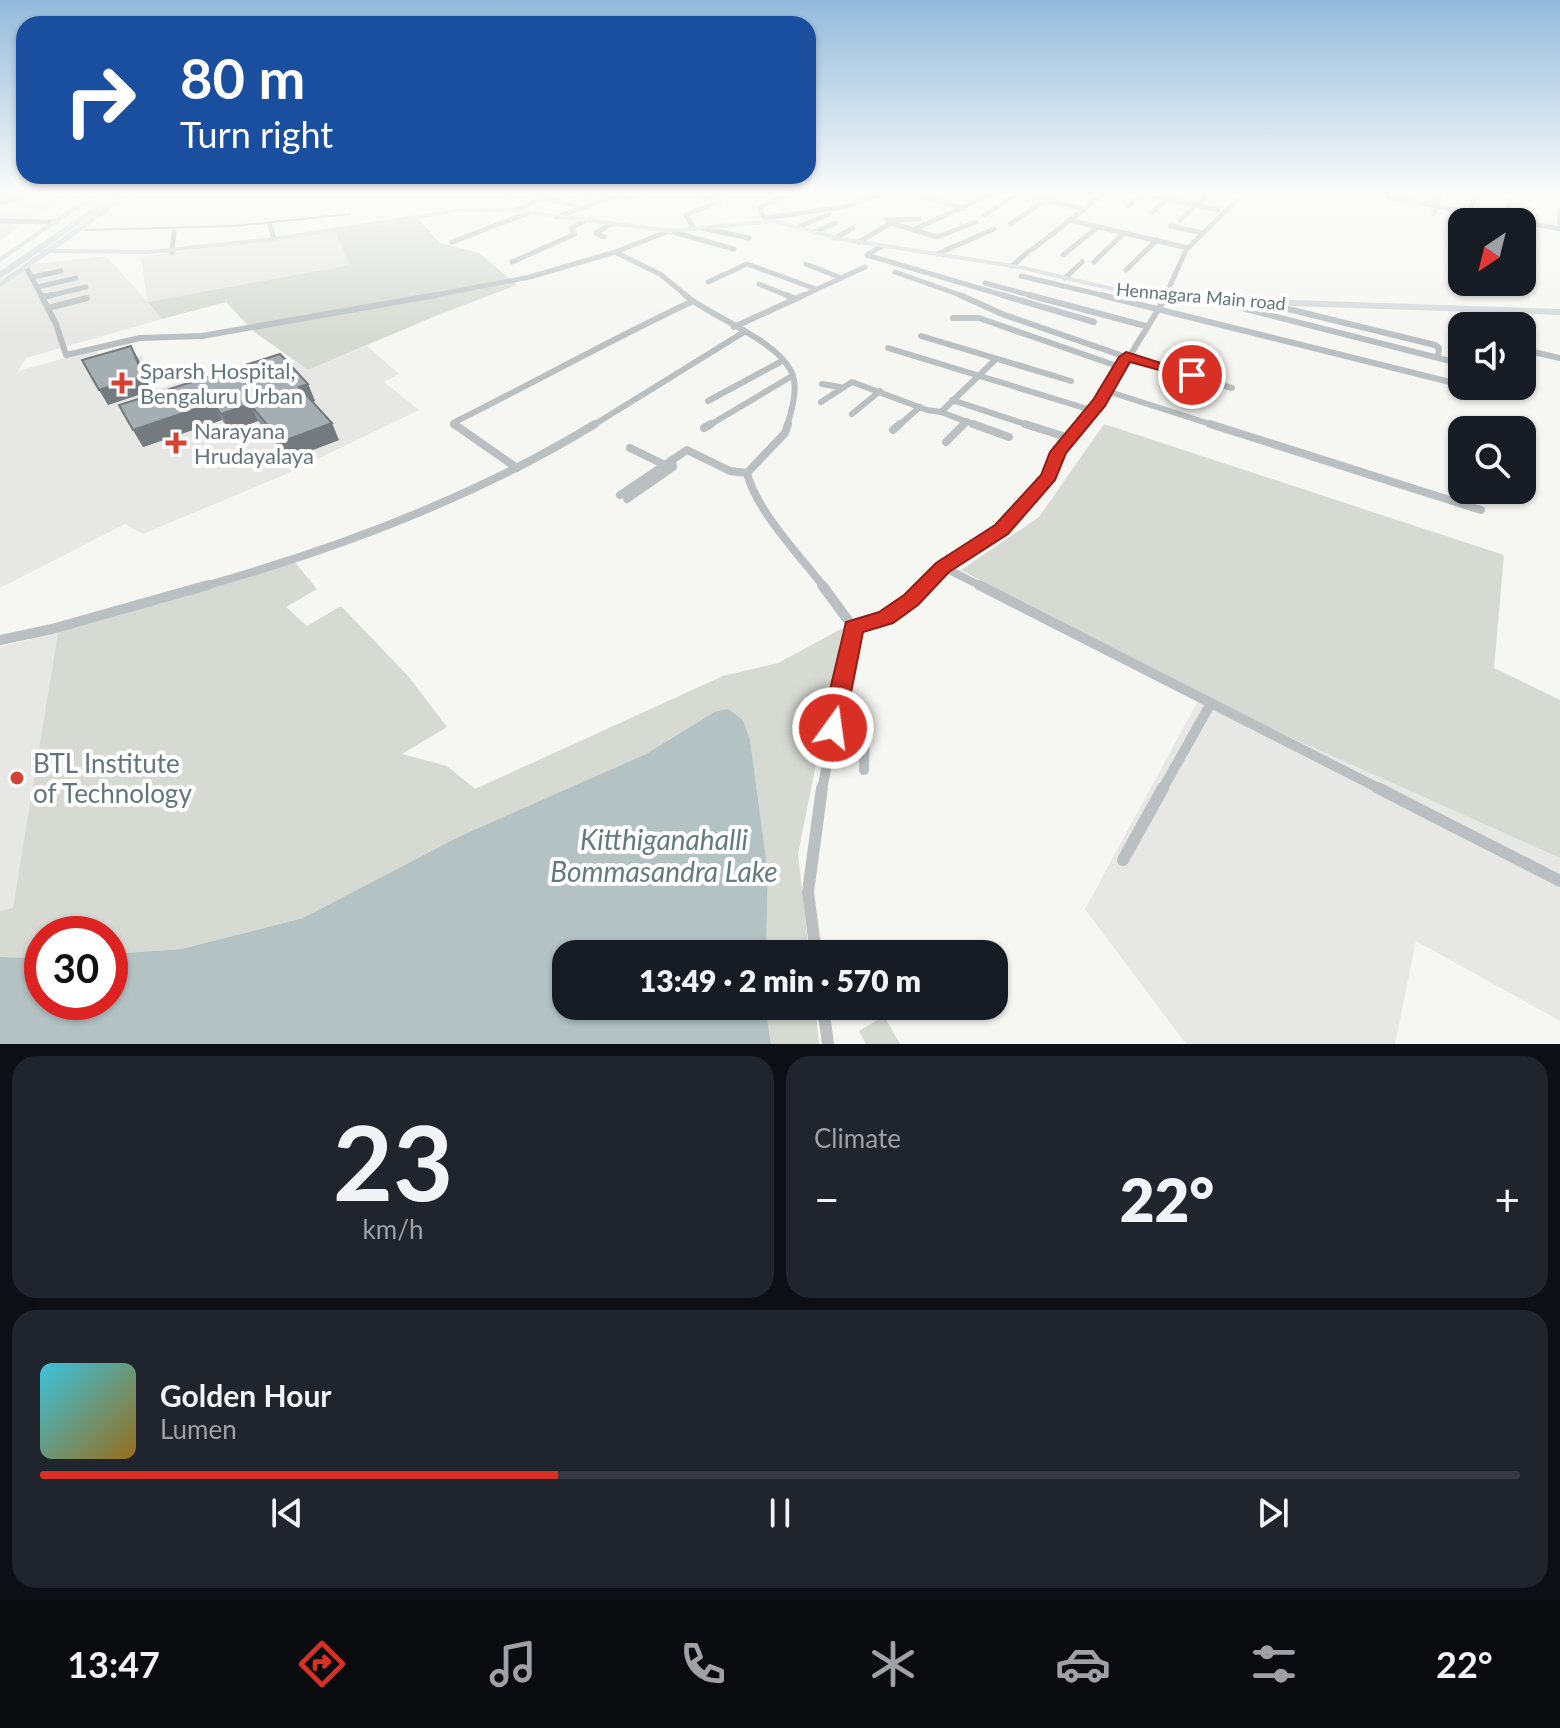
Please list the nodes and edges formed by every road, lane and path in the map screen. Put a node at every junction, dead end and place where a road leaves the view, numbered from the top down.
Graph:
1 (27, 242) edge
2 (38, 242) edge
3 (55, 242) edge
4 (57, 242) edge
5 (173, 242) edge
6 (251, 242) edge
7 (558, 242) edge
8 (641, 242) edge
9 (708, 242) edge
10 (859, 242) edge
11 (965, 242) edge
12 (1041, 242) edge
13 (1080, 242) edge
14 (1115, 242) edge
15 (1155, 242) edge
16 (1164, 242) edge
17 (1194, 242) edge
18 (882, 246) junction
19 (1188, 248) junction
20 (734, 249) dead end
21 (43, 251) junction
22 (172, 251) junction
23 (615, 252) junction
24 (937, 254) junction
25 (1063, 255) dead end
26 (0, 260) edge
27 (512, 262) dead end
28 (1082, 262) dead end
29 (1094, 262) dead end
30 (806, 264) dead end
31 (1012, 266) junction
32 (0, 267) edge
33 (26, 267) junction
34 (865, 267) dead end
35 (1126, 270) dead end
36 (61, 271) dead end
37 (895, 272) dead end
38 (0, 276) edge
39 (1021, 276) dead end
40 (33, 277) junction
41 (76, 278) dead end
42 (841, 278) junction
43 (1065, 278) junction
44 (708, 282) dead end
45 (985, 283) dead end
46 (1084, 283) junction
47 (759, 284) dead end
48 (0, 285) edge
49 (38, 287) junction
50 (86, 287) dead end
51 (817, 290) junction
52 (1077, 291) junction
53 (1166, 296) junction
54 (43, 297) junction
55 (87, 298) dead end
56 (1202, 298) junction
57 (796, 299) junction
58 (693, 301) junction
59 (1262, 302) junction
60 (1063, 303) junction
61 (48, 308) junction
62 (1155, 309) junction
63 (1054, 311) junction
64 (1560, 312) edge
65 (953, 318) dead end
66 (1094, 322) dead end
67 (1146, 326) junction
68 (734, 327) junction
69 (744, 332) junction
70 (921, 336) dead end
71 (888, 348) dead end
72 (1536, 353) edge
73 (1438, 356) dead end
74 (1126, 357) junction
75 (1560, 358) edge
76 (996, 359) junction
77 (1448, 360) edge
78 (782, 361) junction
79 (1120, 367) junction
80 (980, 374) junction
81 (792, 376) junction
82 (1071, 381) dead end
83 (1448, 381) edge
84 (822, 384) dead end
85 (840, 387) junction
86 (1232, 388) dead end
87 (880, 391) junction
88 (1107, 391) junction
89 (952, 400) junction
90 (708, 401) dead end
91 (821, 402) dead end
92 (920, 407) junction
93 (1091, 410) junction
94 (941, 412) junction
95 (852, 414) dead end
96 (967, 421) junction
97 (704, 428) dead end
98 (893, 430) dead end
99 (1009, 437) dead end
100 (1069, 438) junction
101 (946, 442) dead end
102 (630, 448) dead end
103 (668, 462) junction
104 (517, 468) junction
105 (747, 473) junction
106 (624, 497) dead end
107 (1481, 510) dead end
108 (943, 567) junction
109 (853, 627) junction
110 (0, 640) edge
111 (1210, 705) junction
112 (865, 725) dead end
113 (864, 770) dead end
114 (1123, 860) dead end
115 (1560, 881) edge
116 (814, 940) edge
117 (825, 1020) edge
118 (828, 1044) edge

1 - 26 street
2 - 32 highway
3 - 21 highway
4 - 21 street
5 - 22 street
6 - 22 street, Hennagara Main road
7 - 27 street
8 - 23 street
9 - 20 street
10 - 18 street, Hennagara Main road
11 - 24 street
12 - 31 street
13 - 25 street
14 - 29 street
15 - 35 street
16 - 19 street
17 - 19 street
18 - 24 street, Hennagara Main road
18 - 63 street
19 - 53 street
21 - 22 street, Hennagara Main road
21 - 33 street
21 - 38 highway
23 - 58 street
23 - 61 street
24 - 31 street, Hennagara Main road
28 - 43 street
30 - 42 street
31 - 43 street, Hennagara Main road
33 - 40 street
33 - 48 street
34 - 42 street
36 - 40 street
37 - 74 street
39 - 52 street
40 - 49 street
41 - 49 street
42 - 51 street
43 - 46 street, Hennagara Main road
44 - 51 street
45 - 60 street
46 - 52 street
46 - 53 street, Hennagara Main road
47 - 57 street
49 - 54 street
50 - 54 street
51 - 57 street
52 - 60 street
52 - 62 street
53 - 56 street, Hennagara Main road
53 - 62 street
54 - 61 street
55 - 61 street
56 - 59 street, Hennagara Main road
56 - 77 street
57 - 68 street
58 - 68 street
58 - 104 street
59 - 64 street, Hennagara Main road
59 - 73 street
60 - 63 street
60 - 67 street
62 - 67 street
62 - 83 street
63 - 66 street
65 - 79 street
67 - 74 street
68 - 69 street
69 - 78 street
69 - 104 street
70 - 76 street
71 - 80 street
72 - 75 street
74 - 79 street
74 - 86 street
76 - 80 street
76 - 82 street
78 - 81 street
78 - 90 street
79 - 88 street
80 - 89 street
80 - 93 street
81 - 97 street
81 - 105 street
84 - 85 street
85 - 87 street
85 - 91 street
87 - 92 street
87 - 95 street
88 - 93 street
88 - 107 street
89 - 94 street
89 - 100 street
92 - 94 street
92 - 98 street
93 - 100 street
94 - 96 street
96 - 99 street
96 - 101 street
100 - 108 street
102 - 103 street
103 - 105 street
103 - 106 street
104 - 110 street
105 - 109 street
108 - 109 street
108 - 111 street
109 - 116 street
111 - 114 street
111 - 115 street
112 - 113 street
117 - 118 street

